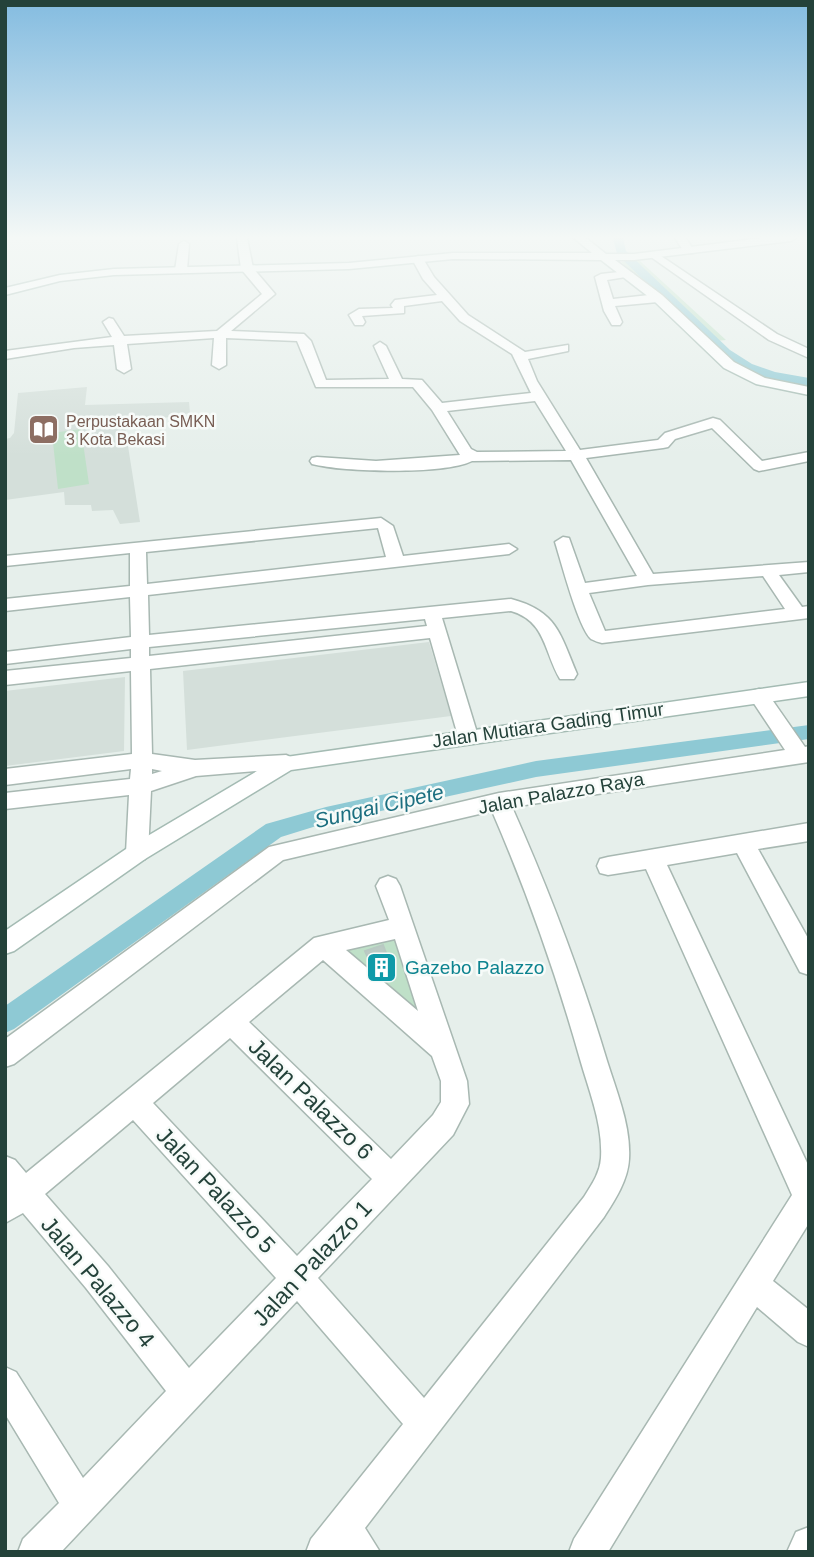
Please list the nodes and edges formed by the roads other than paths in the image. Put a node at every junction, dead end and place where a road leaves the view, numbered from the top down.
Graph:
1 (249, 311) edge
2 (398, 311) edge
3 (458, 311) edge
4 (611, 311) edge
5 (671, 311) edge
6 (743, 311) edge
7 (109, 322) dead end
8 (359, 322) dead end
9 (616, 322) dead end
10 (220, 334) junction
11 (120, 341) junction
12 (380, 346) dead end
13 (563, 348) dead end
14 (806, 351) edge
15 (5, 355) edge
16 (521, 357) junction
17 (219, 365) dead end
18 (124, 369) dead end
19 (397, 383) junction
20 (809, 391) edge
21 (538, 396) junction
22 (438, 408) junction
23 (576, 455) junction
24 (470, 456) junction
25 (809, 456) edge
26 (317, 461) dead end
27 (563, 542) dead end
28 (138, 547) junction
29 (509, 549) dead end
30 (5, 561) edge
31 (396, 561) junction
32 (809, 567) edge
33 (769, 572) junction
34 (648, 580) junction
35 (581, 589) junction
36 (139, 590) junction
37 (5, 605) edge
38 (432, 611) junction
39 (803, 612) edge
40 (436, 631) junction
41 (139, 642) junction
42 (5, 657) edge
43 (139, 663) junction
44 (568, 674) dead end
45 (5, 678) edge
46 (809, 689) edge
47 (759, 696) junction
48 (468, 736) junction
49 (801, 752) edge
50 (142, 760) junction
51 (286, 763) junction
52 (195, 768) junction
53 (5, 777) edge
54 (140, 786) junction
55 (5, 801) edge
56 (499, 802) junction
57 (809, 832) edge
58 (743, 843) junction
59 (137, 853) junction
60 (653, 859) junction
61 (608, 866) dead end
62 (388, 886) dead end
63 (403, 927) junction
64 (5, 944) edge
65 (323, 945) junction
66 (809, 964) edge
67 (230, 1020) junction
68 (445, 1050) junction
69 (5, 1055) edge
70 (134, 1102) junction
71 (391, 1178) junction
72 (11, 1191) edge
73 (808, 1197) edge
74 (298, 1279) junction
75 (754, 1285) junction
76 (809, 1331) edge
77 (5, 1383) edge
78 (189, 1394) junction
79 (425, 1424) junction
80 (81, 1507) junction
81 (343, 1544) edge
82 (809, 1545) edge
83 (36, 1552) edge
84 (587, 1552) edge
85 (805, 1552) edge

1 - 10 street
2 - 8 street
3 - 16 street
4 - 9 street
5 - 20 street
6 - 14 street
7 - 11 street
10 - 11 street
10 - 17 street
10 - 19 street
11 - 15 street
11 - 18 street
12 - 19 street
13 - 16 street
16 - 21 street
19 - 22 street
21 - 22 street
21 - 23 street
22 - 24 street
23 - 24 street
23 - 25 street
23 - 34 street
24 - 26 street
27 - 35 street
28 - 30 street
28 - 31 street
28 - 36 street
29 - 31 street
31 - 36 street
32 - 33 street
33 - 34 street
33 - 39 street
34 - 35 street
35 - 39 street
36 - 37 street
36 - 41 street
38 - 40 street
38 - 41 street
38 - 44 street
40 - 43 street
40 - 48 street
41 - 42 street
41 - 43 street
43 - 45 street
43 - 50 street
46 - 47 street, Jalan Mutiara Gading Timur
47 - 48 street, Jalan Mutiara Gading Timur
47 - 49 street
48 - 51 street, Jalan Mutiara Gading Timur
49 - 56 street, Jalan Palazzo Raya
50 - 52 street, Jalan Mutiara Gading Timur
50 - 53 street, Jalan Mutiara Gading Timur
50 - 54 street
51 - 52 street, Jalan Mutiara Gading Timur
51 - 59 street, Jalan Mutiara Gading Timur
52 - 54 street, Jalan Mutiara Gading Timur
54 - 55 street, Jalan Mutiara Gading Timur
54 - 59 street
56 - 69 street, Jalan Palazzo Raya
56 - 79 street
57 - 58 street
58 - 60 street
58 - 66 street
59 - 64 street, Jalan Mutiara Gading Timur
60 - 61 street
60 - 73 street
62 - 63 street, Jalan Palazzo 1
63 - 65 street
63 - 68 street, Jalan Palazzo 1
65 - 67 street
65 - 68 street
67 - 70 street
67 - 71 street, Jalan Palazzo 6
68 - 71 street, Jalan Palazzo 1
70 - 72 street
70 - 74 street, Jalan Palazzo 5
71 - 74 street, Jalan Palazzo 1
72 - 78 street, Jalan Palazzo 4
73 - 75 street
74 - 78 street, Jalan Palazzo 1
74 - 79 street, Jalan Palazzo 5
75 - 76 street
75 - 84 street
77 - 80 street
78 - 80 street, Jalan Palazzo 1
79 - 81 street
80 - 83 street, Jalan Palazzo 1
82 - 85 street

